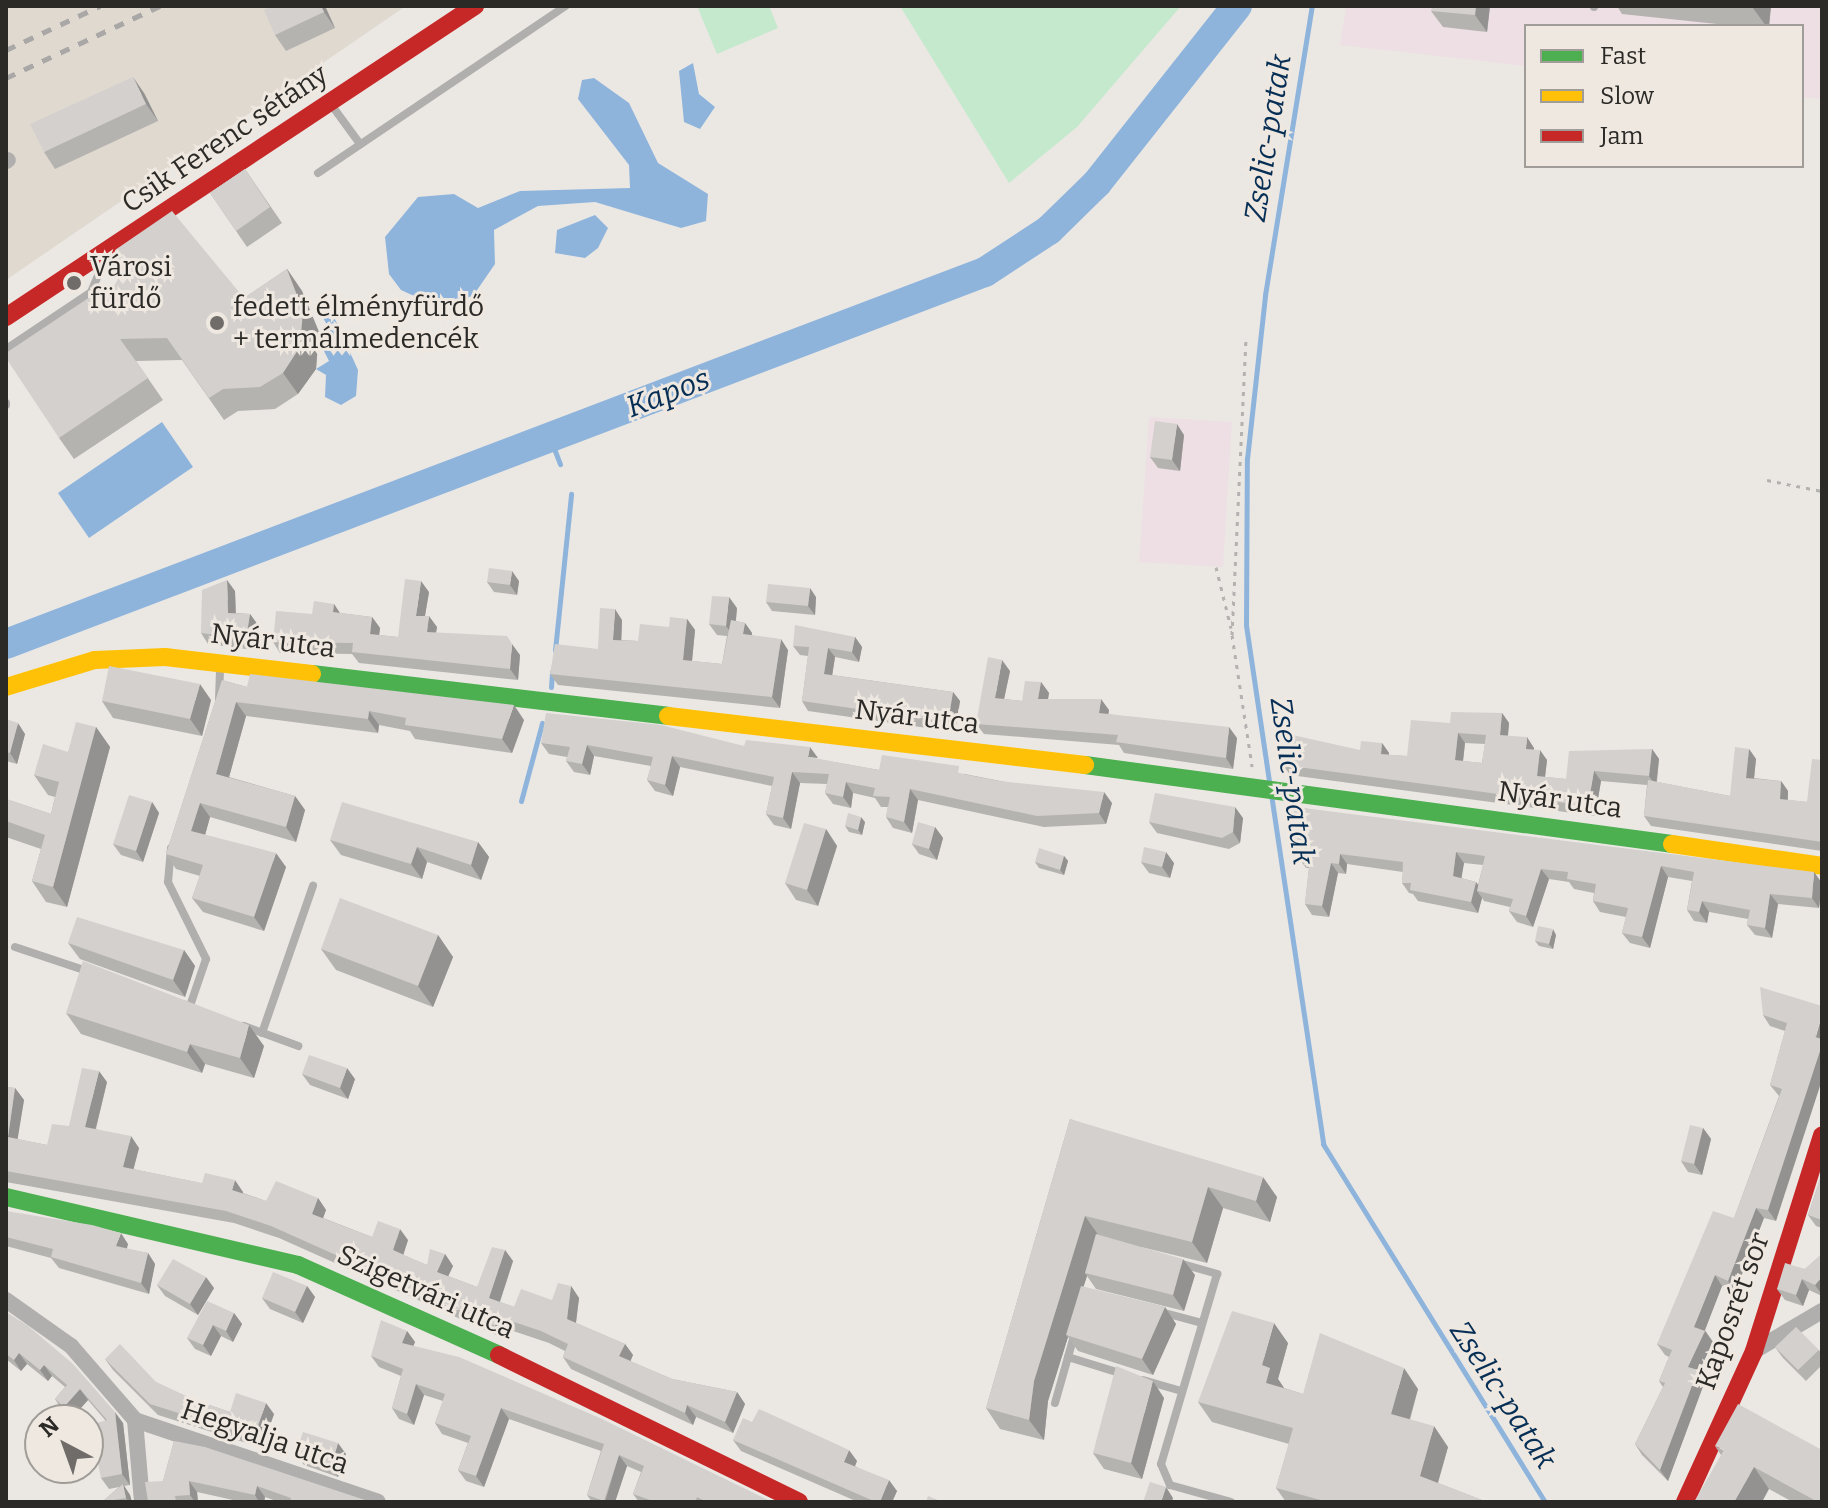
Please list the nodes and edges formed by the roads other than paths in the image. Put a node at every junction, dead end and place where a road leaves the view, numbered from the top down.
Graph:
1 (475, 6) edge
2 (566, 6) edge
3 (330, 102) junction
4 (360, 144) junction
5 (318, 173) dead end
6 (92, 261) junction
7 (6, 317) edge
8 (6, 349) edge
9 (220, 664) junction
10 (6, 687) edge
11 (218, 707) edge
12 (175, 831) edge
13 (1822, 866) edge
14 (313, 886) dead end
15 (15, 947) dead end
16 (103, 977) edge
17 (176, 1001) edge
18 (190, 1006) junction
19 (205, 1011) edge
20 (234, 1022) edge
21 (262, 1033) junction
22 (298, 1046) dead end
23 (1822, 1135) edge
24 (6, 1197) edge
25 (1160, 1258) edge
26 (6, 1300) edge
27 (1144, 1308) edge
28 (1822, 1311) edge
29 (1079, 1319) edge
30 (1202, 1323) junction
31 (1754, 1351) junction
32 (1068, 1357) junction
33 (1181, 1391) junction
34 (1055, 1403) dead end
35 (135, 1420) junction
36 (142, 1502) edge
37 (378, 1502) edge
38 (799, 1502) edge
39 (1231, 1502) edge
40 (1685, 1502) edge

1 - 3 street, Csik Ferenc sétány
2 - 4 lane
3 - 4 lane
3 - 6 street, Csik Ferenc sétány
4 - 5 lane
6 - 7 street, Csik Ferenc sétány
6 - 8 lane
9 - 10 street, Nyár utca
9 - 11 lane
9 - 13 street, Nyár utca
12 - 18 lane
14 - 21 lane
15 - 16 lane
17 - 18 lane
18 - 19 lane
20 - 21 lane
21 - 22 lane
23 - 31 street, Kaposrét sor
24 - 38 street, Szigetvári utca
25 - 30 lane
26 - 35 street
27 - 30 lane
28 - 31 street
29 - 32 lane
30 - 33 lane
31 - 40 street, Kaposrét sor
32 - 33 lane
32 - 34 lane
33 - 39 lane
35 - 36 street
35 - 37 street, Hegyalja utca

